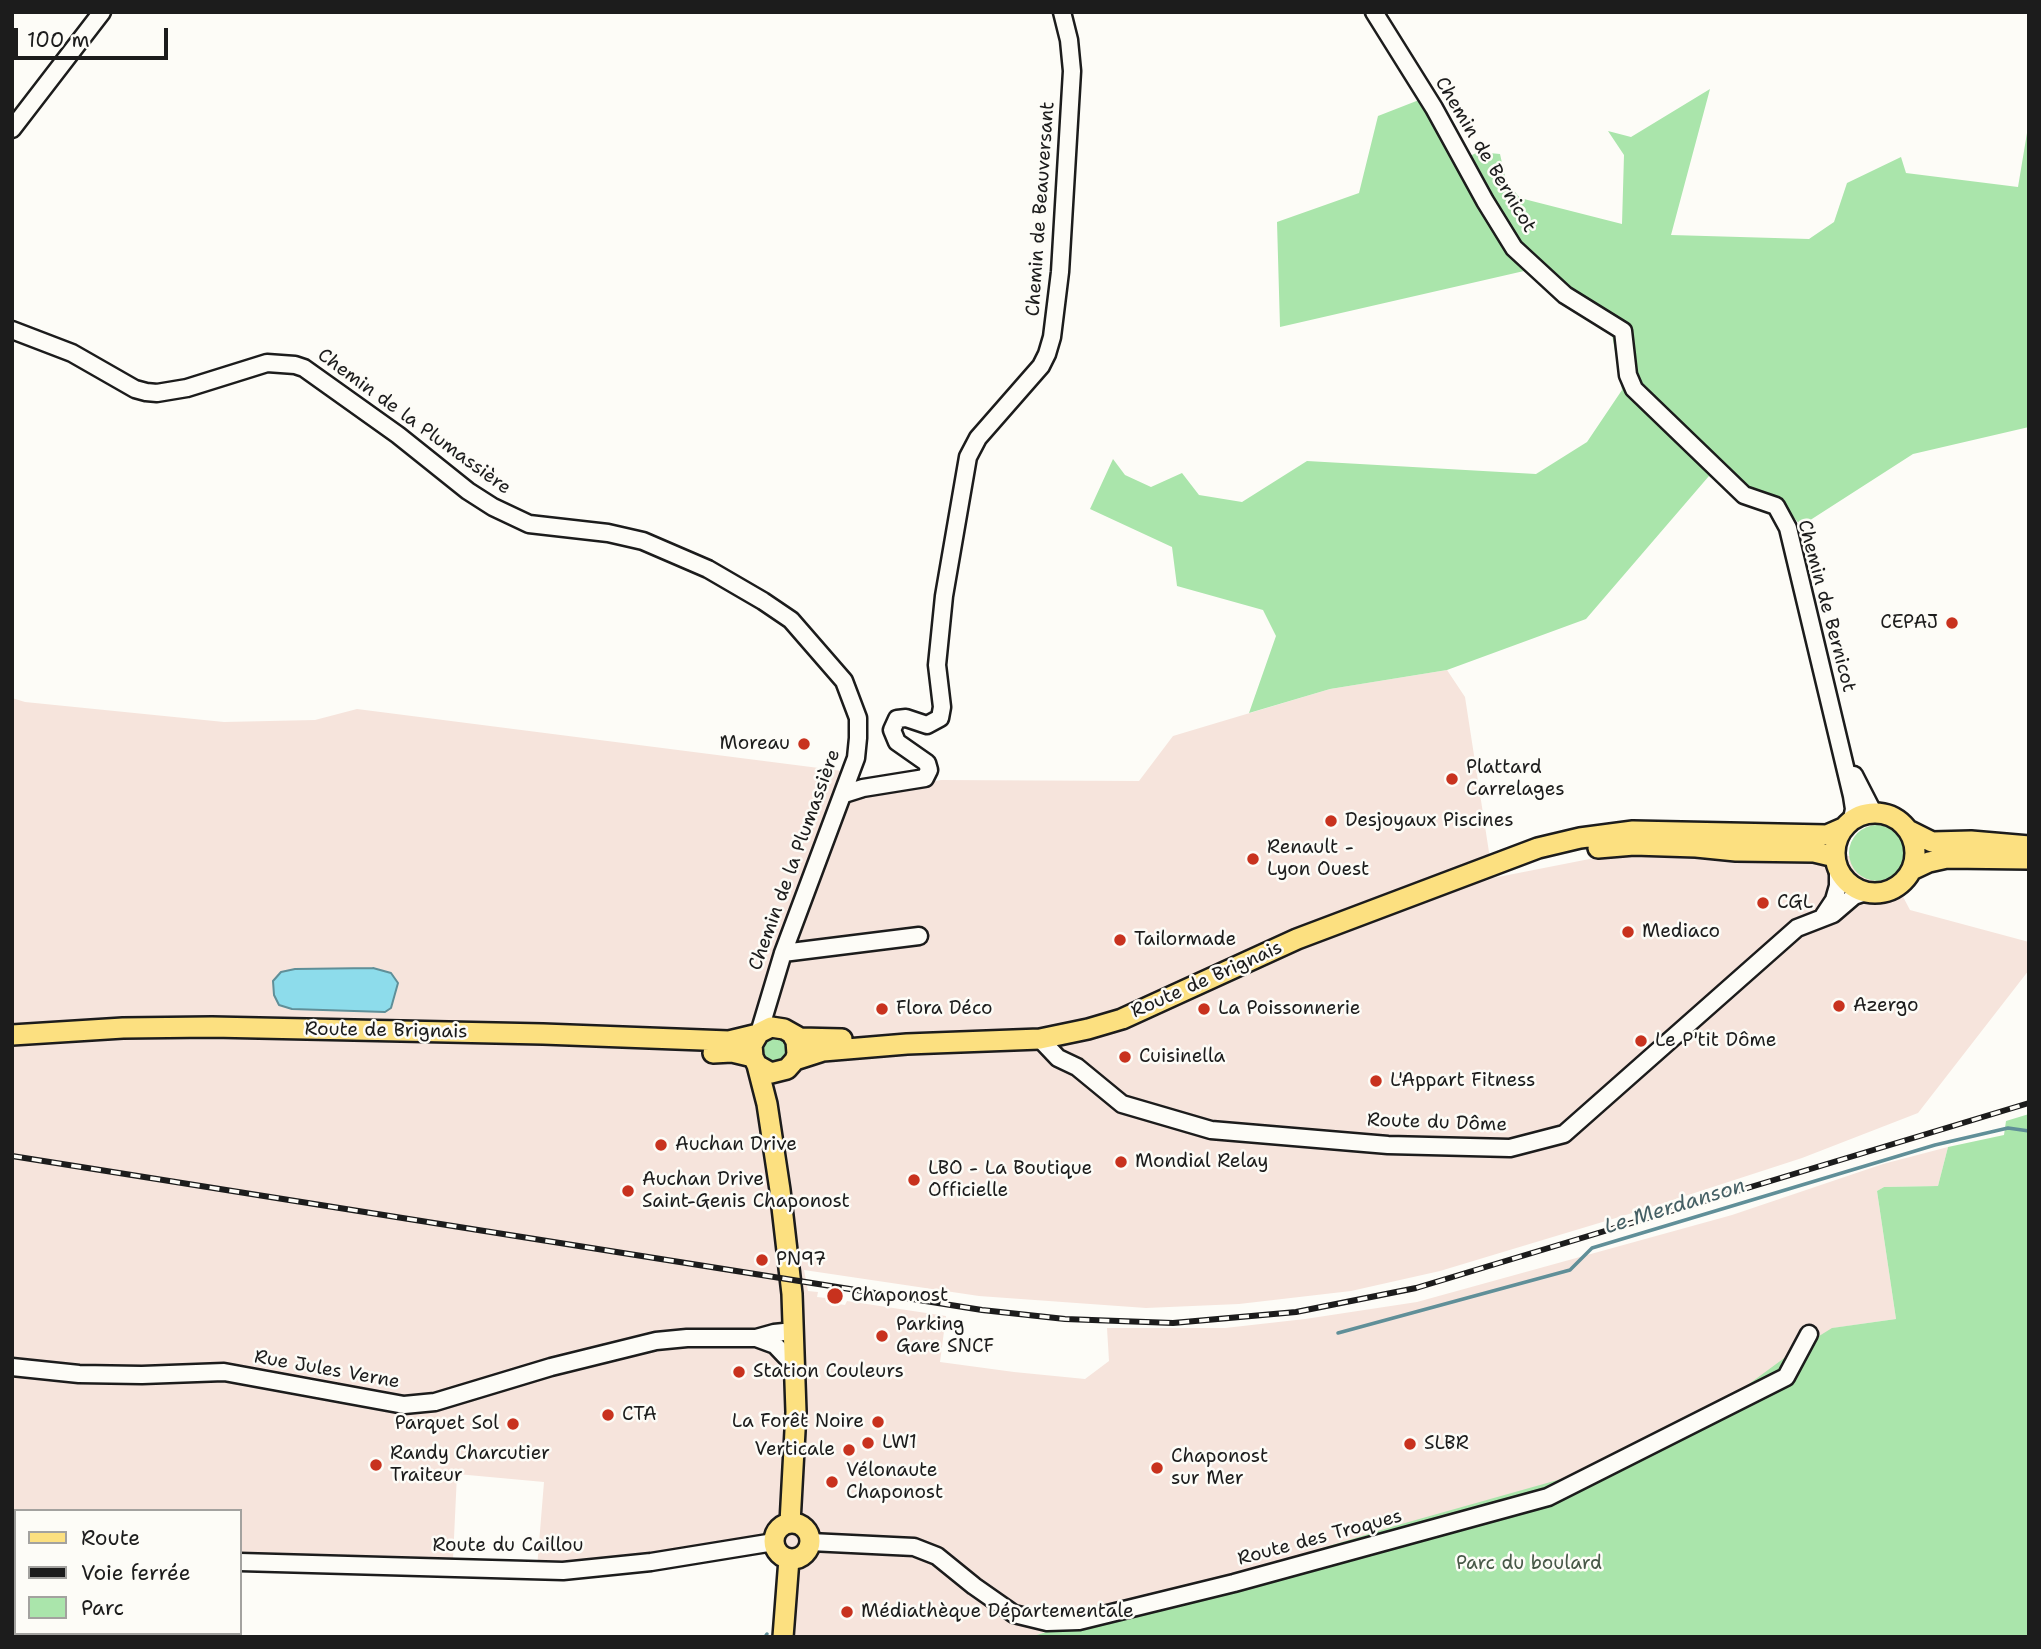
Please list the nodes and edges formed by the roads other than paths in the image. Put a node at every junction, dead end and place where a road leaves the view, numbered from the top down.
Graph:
1 (102, 12) edge
2 (1062, 12) edge
3 (1374, 12) edge
4 (12, 129) edge
5 (12, 330) edge
6 (1840, 744) junction
7 (844, 794) junction
8 (1872, 812) junction
9 (1847, 824) junction
10 (1910, 831) junction
11 (2029, 846) edge
12 (2029, 859) edge
13 (1837, 863) junction
14 (1497, 866) junction
15 (1912, 870) junction
16 (1866, 892) junction
17 (1822, 918) junction
18 (919, 936) dead end
19 (783, 953) junction
20 (769, 998) junction
21 (788, 1032) junction
22 (759, 1033) junction
23 (1070, 1033) junction
24 (12, 1035) edge
25 (1040, 1039) junction
26 (907, 1044) junction
27 (12, 1045) edge
28 (755, 1061) junction
29 (788, 1066) junction
30 (1077, 1067) junction
31 (767, 1104) junction
32 (786, 1230) junction
33 (794, 1331) junction
34 (1809, 1334) dead end
35 (756, 1338) junction
36 (794, 1365) junction
37 (12, 1367) edge
38 (796, 1412) junction
39 (790, 1523) junction
40 (774, 1542) junction
41 (810, 1542) junction
42 (789, 1559) junction
43 (242, 1562) edge
44 (783, 1637) edge

1 - 4 street
2 - 7 street, Chemin de Beauversant
3 - 6 street, Chemin de Bernicot
5 - 7 street, Chemin de la Plumassière
6 - 8 street, Chemin de Bernicot
6 - 9 street, Chemin de Bernicot
7 - 19 street, Chemin de la Plumassière
8 - 9 main road
8 - 10 main road
9 - 13 main road
9 - 14 main road, Route de Brignais
10 - 11 main road
10 - 15 main road
12 - 15 main road
13 - 14 main road, Route de Brignais
13 - 16 main road
13 - 17 street
14 - 23 main road, Route de Brignais
15 - 16 main road
16 - 17 street, Route du Dôme
17 - 30 street, Route du Dôme
18 - 19 street
19 - 20 street, Chemin de la Plumassière
20 - 21 street, Chemin de la Plumassière
20 - 22 street, Chemin de la Plumassière
21 - 22 main road
21 - 26 main road, Route de Brignais
21 - 29 main road
22 - 24 main road, Route de Brignais
22 - 28 main road
23 - 25 main road, Route de Brignais
23 - 30 street
25 - 26 main road, Route de Brignais
25 - 30 street, Route du Dôme
26 - 29 main road, Route de Brignais
27 - 28 main road, Route de Brignais
28 - 29 main road
28 - 31 main road
29 - 31 main road
31 - 32 main road
32 - 33 main road
32 - 38 main road
33 - 35 street, Rue Jules Verne
33 - 36 main road
34 - 41 street, Route des Troques
35 - 36 street
35 - 37 street, Rue Jules Verne
36 - 38 main road
38 - 39 main road
39 - 40 main road
39 - 41 main road
40 - 42 main road
40 - 43 street, Route du Caillou
41 - 42 main road
42 - 44 main road

